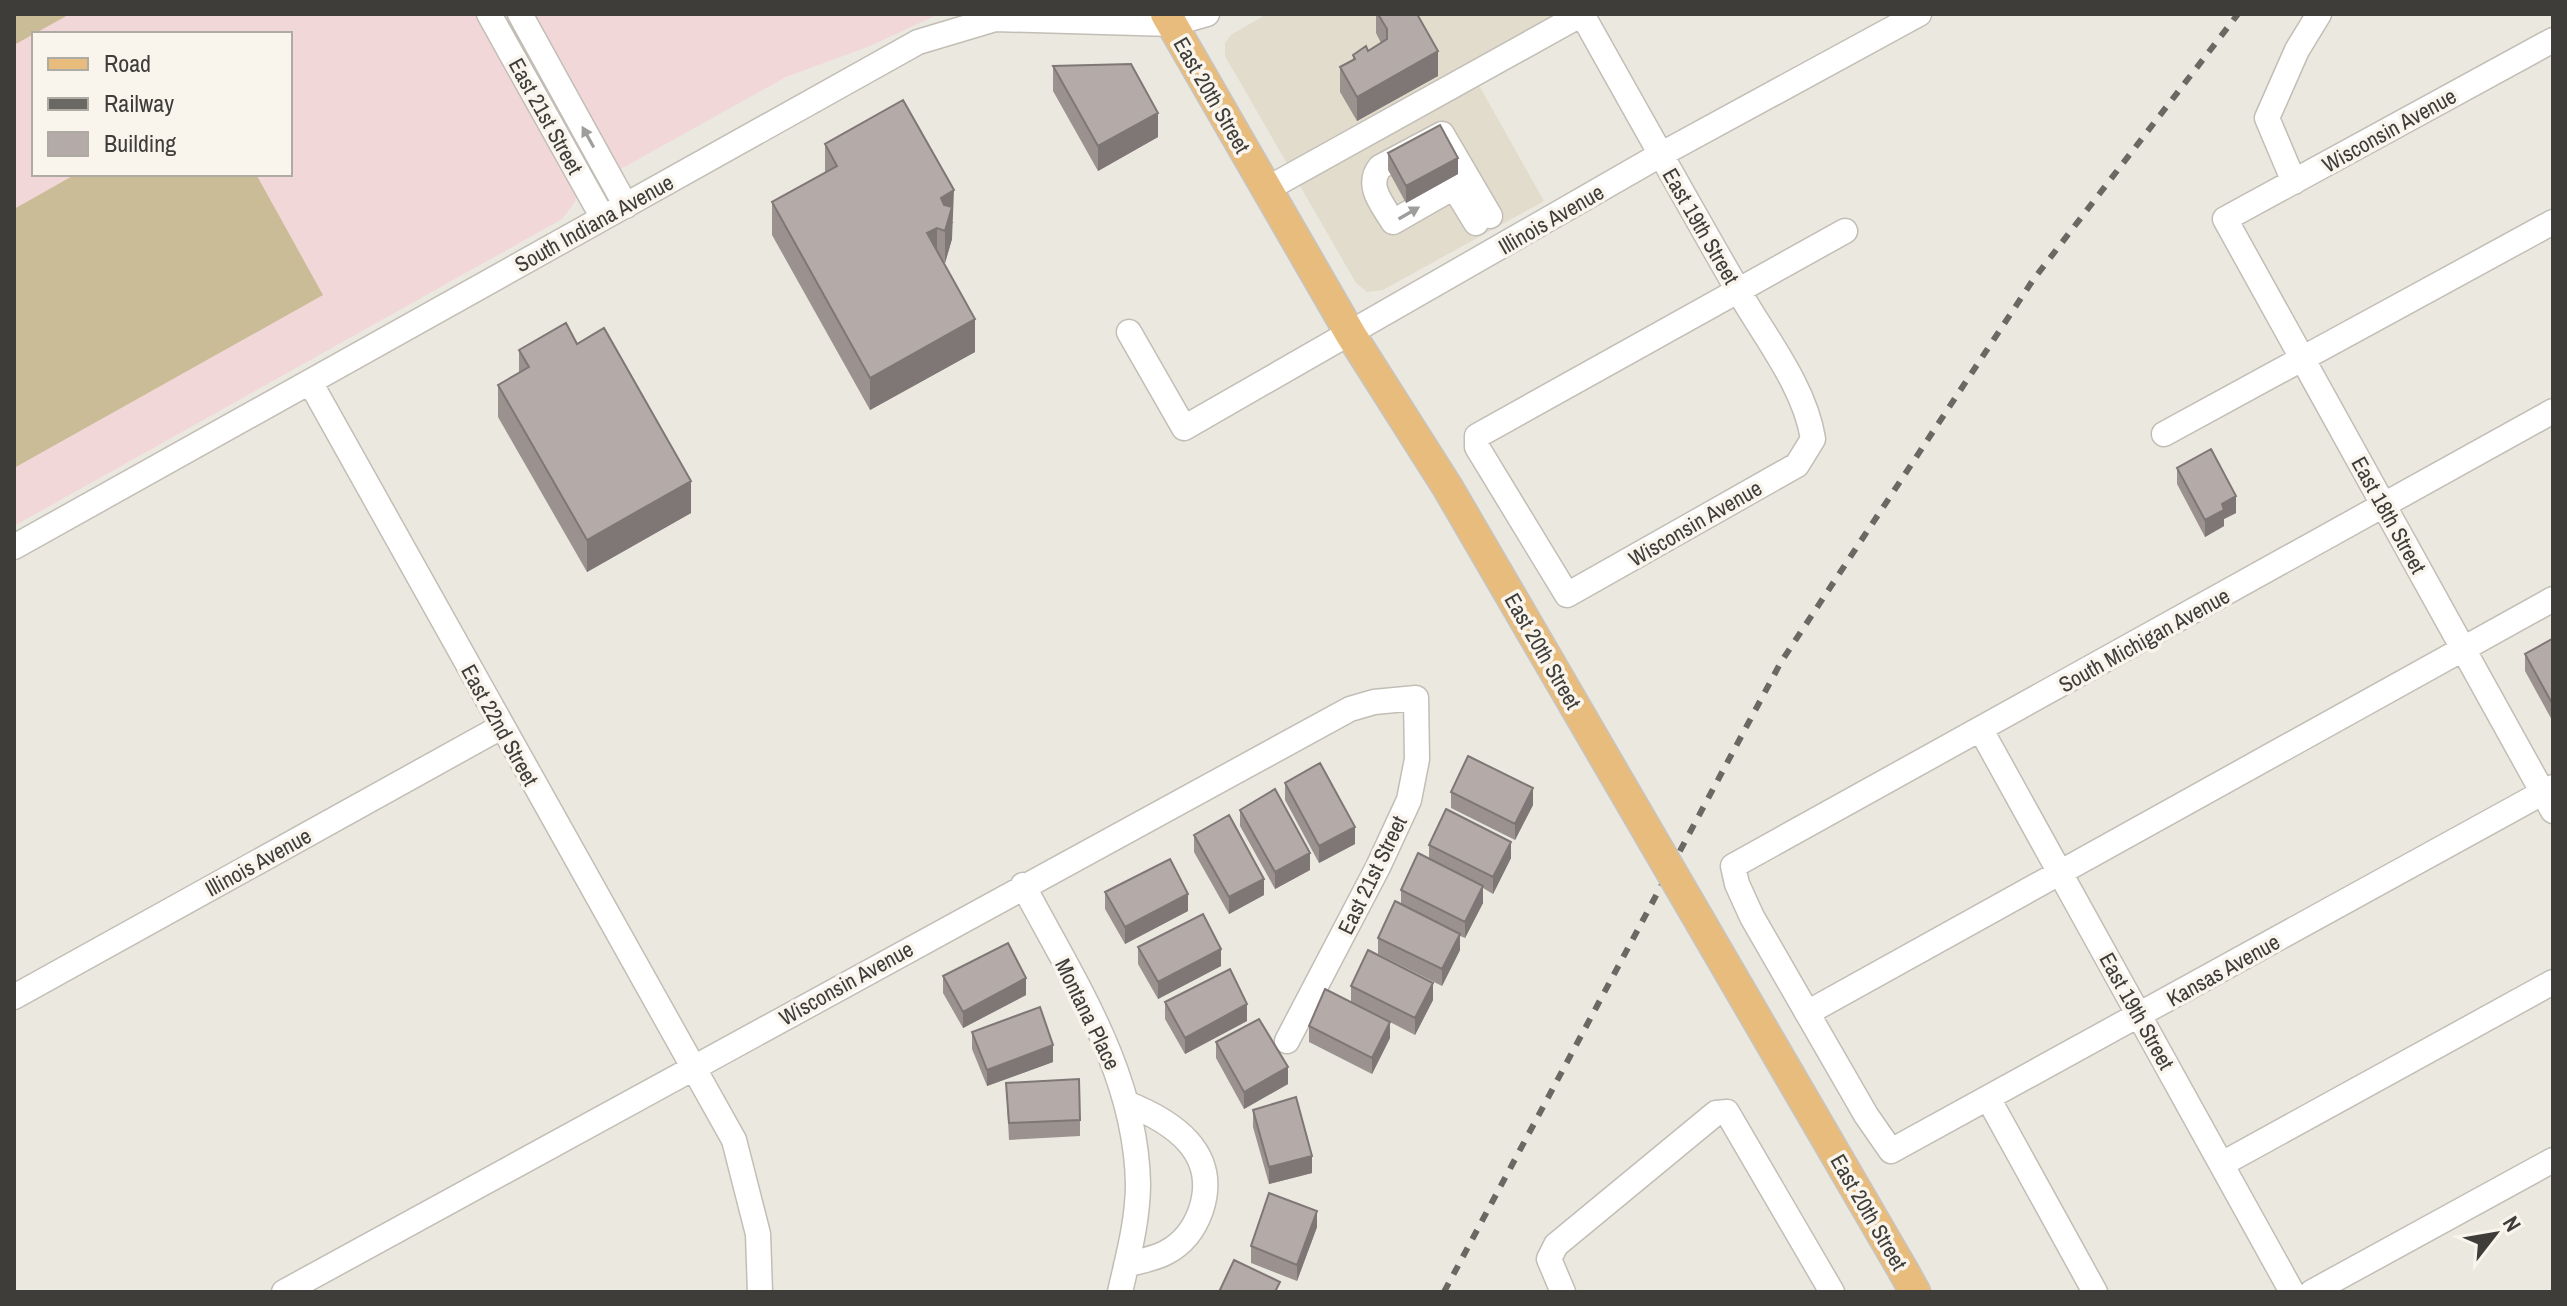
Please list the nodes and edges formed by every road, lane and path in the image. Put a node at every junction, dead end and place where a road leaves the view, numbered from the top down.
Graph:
1 (489, 14) edge
2 (520, 14) edge
3 (1207, 14) edge
4 (1582, 14) edge
5 (1919, 14) edge
6 (2319, 14) edge
7 (1050, 17) edge
8 (1169, 19) edge
9 (2553, 40) edge
10 (1431, 98) junction
11 (1442, 134) junction
12 (1660, 155) junction
13 (2294, 182) junction
14 (1462, 183) junction
15 (1267, 189) junction
16 (626, 206) junction
17 (603, 218) junction
18 (2225, 219) joint
19 (1483, 220) dead end
20 (2553, 222) edge
21 (1845, 231) dead end
22 (1738, 290) junction
23 (1129, 332) dead end
24 (1351, 335) junction
25 (2303, 359) junction
26 (310, 382) junction
27 (2549, 423) edge
28 (2164, 434) dead end
29 (1813, 439) joint
30 (2384, 506) junction
31 (14, 547) edge
32 (2553, 599) edge
33 (2463, 649) junction
34 (1416, 698) joint
35 (501, 727) junction
36 (1981, 730) junction
37 (2550, 797) edge
38 (2061, 874) junction
39 (1023, 885) junction
40 (2553, 982) edge
41 (14, 997) edge
42 (1807, 1013) junction
43 (2140, 1016) junction
44 (1287, 1041) dead end
45 (692, 1067) junction
46 (1988, 1098) junction
47 (1126, 1103) junction
48 (2553, 1160) edge
49 (2222, 1164) junction
50 (1126, 1265) junction
51 (1910, 1282) edge
52 (284, 1292) edge
53 (760, 1292) edge
54 (1120, 1292) edge
55 (1563, 1292) edge
56 (1832, 1292) edge
57 (2095, 1292) edge
58 (2292, 1292) edge
59 (2312, 1292) edge

1 - 17 street, East 21st Street
16 -> 2 street, East 21st Street
3 - 8 street, South Indiana Avenue
4 - 10 street
4 - 12 street, East 19th Street
5 - 12 street, Illinois Avenue
6 - 13 street
7 - 8 street, South Indiana Avenue
7 - 16 street, South Indiana Avenue
8 - 15 main road, East 20th Street
9 - 13 street, Wisconsin Avenue
10 - 11 street
10 - 15 street
11 - 14 street
11 -> 14 street
12 - 22 street, East 19th Street
12 - 24 street, Illinois Avenue
13 - 18 street, Wisconsin Avenue
14 - 19 street
15 - 24 main road, East 20th Street
16 - 17 street, South Indiana Avenue
17 - 26 street, South Indiana Avenue
18 - 25 street, East 18th Street
20 - 25 street
21 - 22 street
22 - 29 street, East 19th Street
22 - 29 street, Wisconsin Avenue
23 - 24 street, Illinois Avenue
24 - 51 main road, East 20th Street, bridge
25 - 28 street
25 - 30 street, East 18th Street
26 - 31 street, South Indiana Avenue
26 - 35 street, East 22nd Street
27 - 30 street, South Michigan Avenue
30 - 33 street, East 18th Street
30 - 36 street, South Michigan Avenue
32 - 33 street
33 - 37 street, East 18th Street
33 - 38 street
34 - 39 street, Wisconsin Avenue
34 - 44 street, East 21st Street
35 - 41 street, Illinois Avenue
35 - 45 street, East 22nd Street
36 - 38 street, East 19th Street
36 - 42 street, South Michigan Avenue
37 - 43 street, Kansas Avenue
38 - 42 street
38 - 43 street, East 19th Street
39 - 45 street, Wisconsin Avenue
39 - 47 street, Montana Place
40 - 49 street
42 - 46 street, Kansas Avenue
43 - 46 street, Kansas Avenue
43 - 49 street, East 19th Street
45 - 52 street, Wisconsin Avenue
45 - 53 street, East 22nd Street
46 - 57 street
47 - 50 street, Montana Place
47 - 50 street
48 - 59 street
49 - 58 street, East 19th Street
50 - 54 street, Montana Place
55 - 56 street

